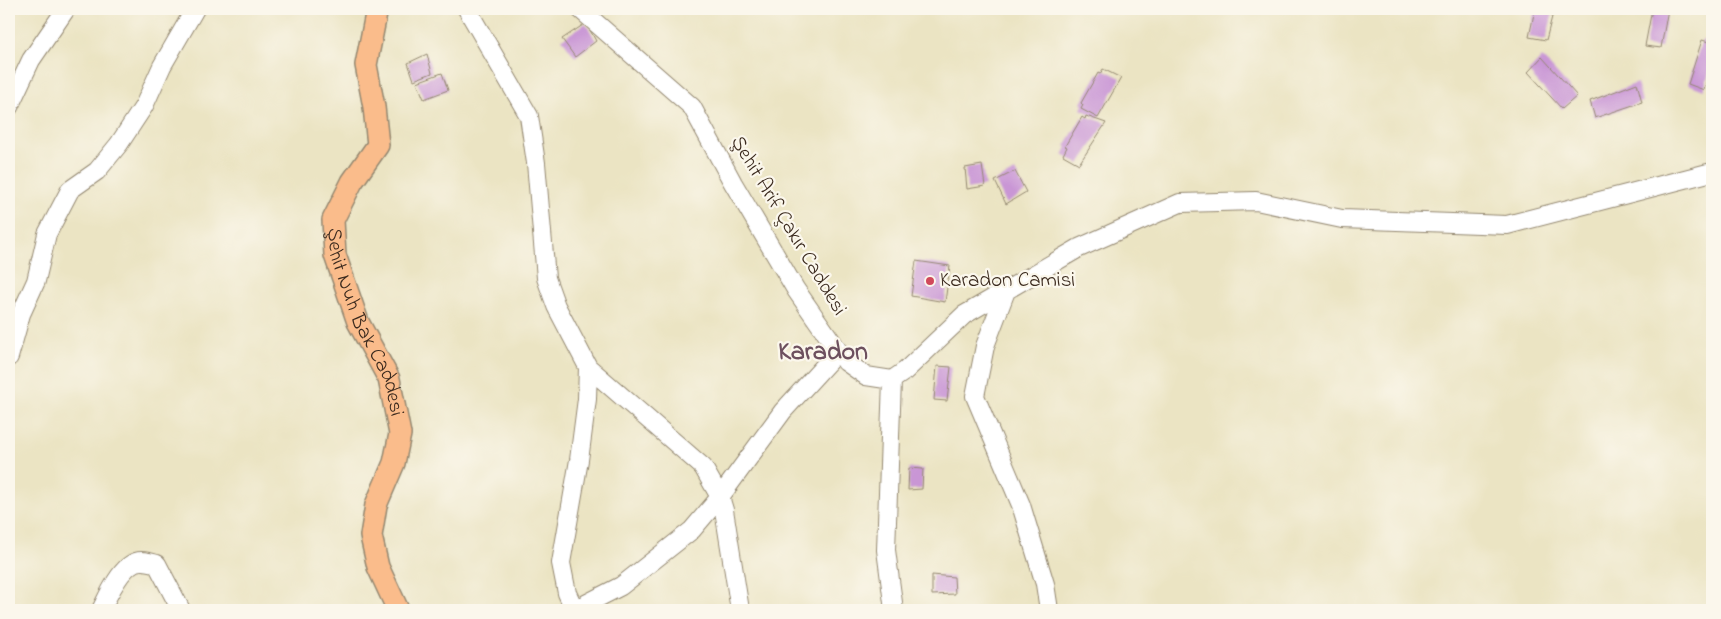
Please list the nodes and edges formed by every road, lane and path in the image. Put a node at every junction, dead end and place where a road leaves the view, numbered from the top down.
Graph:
1 (66, 9) edge
2 (195, 9) edge
3 (377, 9) edge
4 (467, 9) edge
5 (580, 9) edge
6 (9, 107) edge
7 (1712, 172) edge
8 (1006, 291) junction
9 (838, 351) junction
10 (9, 358) edge
11 (588, 368) junction
12 (892, 380) junction
13 (720, 497) junction
14 (571, 607) edge
15 (101, 610) edge
16 (181, 610) edge
17 (398, 610) edge
18 (740, 610) edge
19 (894, 610) edge
20 (1049, 610) edge

1 - 6 street
2 - 10 street
3 - 17 main road, Şehit Nuh Bak Caddesi
4 - 11 street
5 - 9 street, Şehit Arif Çakır Caddesi
7 - 8 street
8 - 12 street
8 - 20 street
9 - 12 street, Şehit Arif Çakır Caddesi
9 - 13 street
11 - 13 street
11 - 14 street
12 - 19 street
13 - 14 street
13 - 18 street
15 - 16 street

